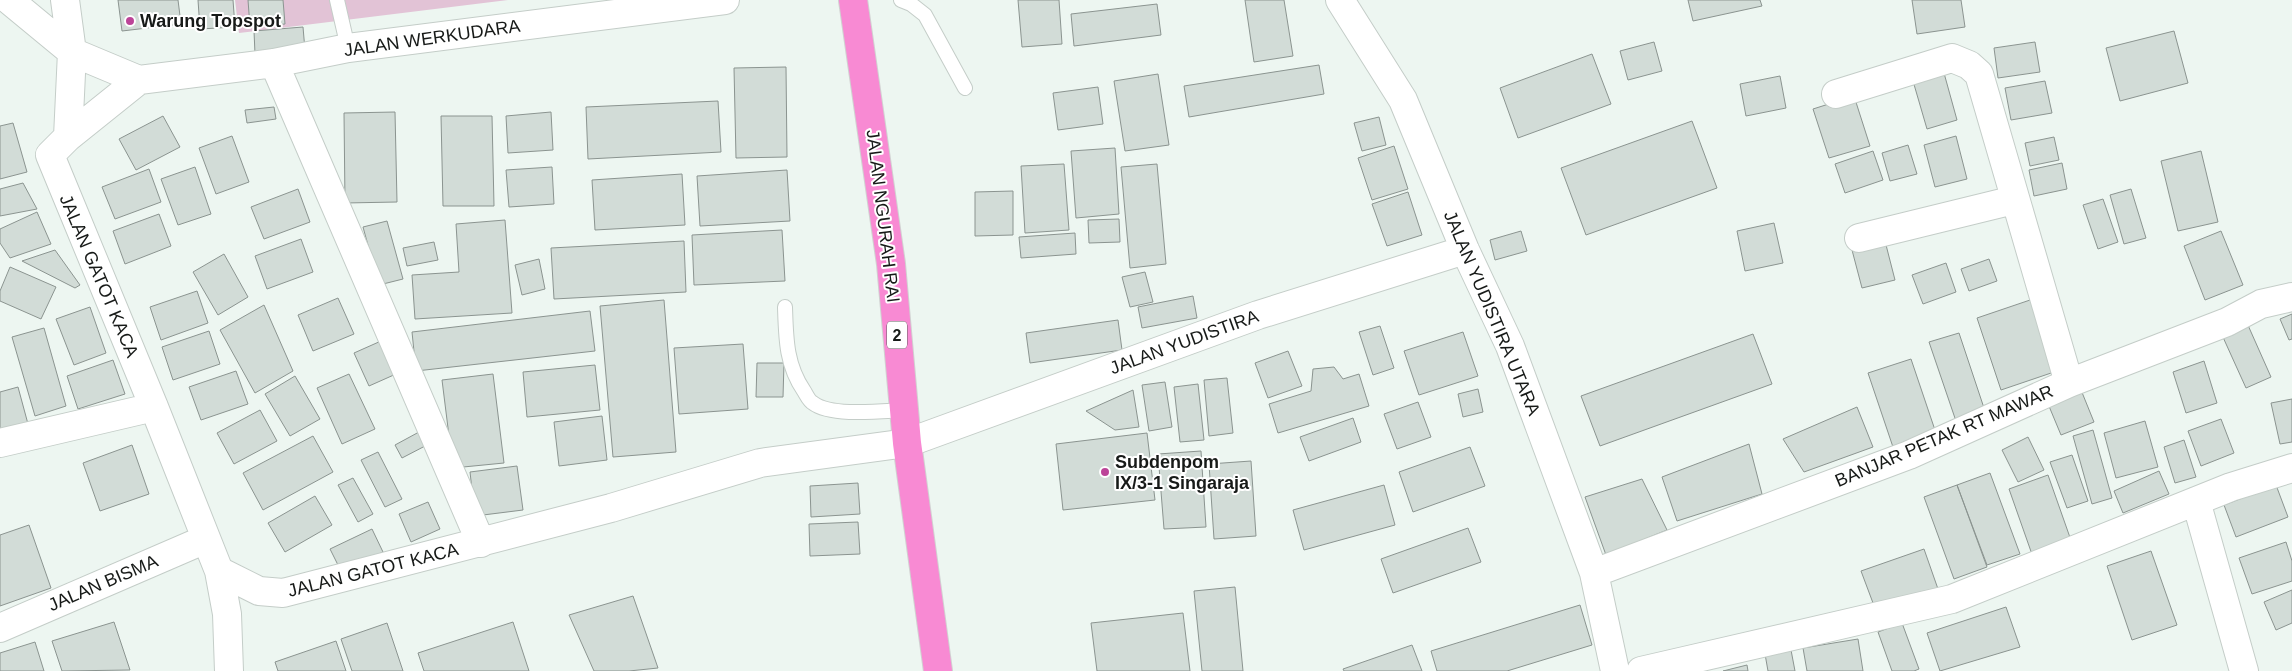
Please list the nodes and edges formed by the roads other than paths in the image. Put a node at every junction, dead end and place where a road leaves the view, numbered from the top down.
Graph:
1 (9, 0) edge
2 (65, 0) edge
3 (336, 0) edge
4 (725, 0) edge
5 (853, 0) edge
6 (901, 0) edge
7 (1340, 0) edge
8 (348, 48) junction
9 (72, 52) junction
10 (274, 63) junction
11 (140, 80) junction
12 (964, 88) dead end
13 (1836, 94) dead end
14 (59, 146) junction
15 (2014, 200) junction
16 (1859, 238) dead end
17 (1464, 250) junction
18 (2292, 297) edge
19 (784, 307) dead end
20 (2069, 383) junction
21 (154, 407) junction
22 (904, 410) junction
23 (907, 443) junction
24 (0, 444) edge
25 (2292, 468) edge
26 (2196, 501) junction
27 (206, 539) junction
28 (481, 543) junction
29 (219, 571) junction
30 (1594, 573) junction
31 (0, 628) edge
32 (229, 671) edge
33 (938, 671) edge
34 (1615, 671) edge
35 (1641, 671) edge
36 (2244, 671) edge

1 - 9 street, JALAN WERKUDARA
2 - 9 street, JALAN GATOT KACA
3 - 8 lane
4 - 8 street, JALAN WERKUDARA
5 - 22 highway, JALAN NGURAH RAI / 2
6 - 12 lane
7 - 17 street, JALAN YUDISTIRA UTARA
8 - 10 street, JALAN WERKUDARA
9 - 11 street, JALAN WERKUDARA
9 - 14 street, JALAN GATOT KACA
10 - 11 street, JALAN WERKUDARA
10 - 28 street
11 - 14 street
13 - 15 street
14 - 21 street, JALAN GATOT KACA
15 - 16 street
15 - 20 street
17 - 23 street, JALAN YUDISTIRA
17 - 30 street, JALAN YUDISTIRA UTARA
18 - 20 street, BANJAR PETAK RT MAWAR
19 - 22 lane
20 - 30 street, BANJAR PETAK RT MAWAR
21 - 24 street
21 - 27 street, JALAN GATOT KACA
22 - 23 highway, JALAN NGURAH RAI / 2
23 - 28 street, JALAN GATOT KACA
23 - 33 highway, JALAN NGURAH RAI / 2
25 - 26 street
26 - 35 street
26 - 36 street
27 - 29 street, JALAN GATOT KACA
27 - 31 street, JALAN BISMA
28 - 29 street, JALAN GATOT KACA
29 - 32 street
30 - 34 street, JALAN YUDISTIRA UTARA

